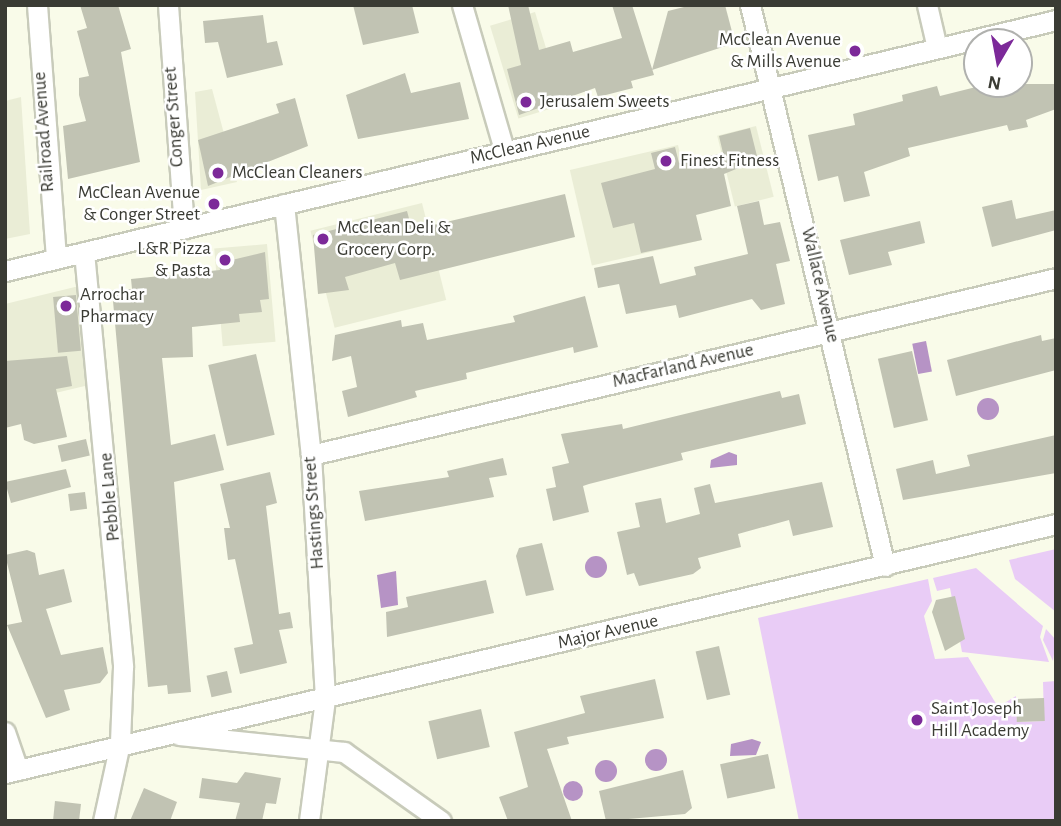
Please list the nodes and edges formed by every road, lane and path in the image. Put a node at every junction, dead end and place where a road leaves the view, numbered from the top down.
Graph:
1 (37, 5) edge
2 (168, 5) edge
3 (462, 5) edge
4 (750, 5) edge
5 (927, 5) edge
6 (1056, 20) edge
7 (937, 48) junction
8 (774, 87) junction
9 (504, 150) junction
10 (284, 205) junction
11 (184, 228) junction
12 (84, 252) junction
13 (56, 258) junction
14 (5, 271) edge
15 (1056, 278) edge
16 (830, 331) junction
17 (310, 455) junction
18 (1056, 524) edge
19 (885, 566) junction
20 (325, 699) junction
21 (5, 732) edge
22 (159, 733) junction
23 (120, 743) junction
24 (321, 747) junction
25 (11, 771) edge
26 (103, 821) edge
27 (309, 821) edge
28 (442, 821) edge

1 - 13 street, Railroad Avenue
2 - 11 street, Conger Street
3 - 9 street
4 - 8 street, Wallace Avenue
5 - 7 street
6 - 7 street, McClean Avenue
7 - 8 street, McClean Avenue
8 - 9 street, McClean Avenue
8 - 16 street, Wallace Avenue
9 - 10 street, McClean Avenue
10 - 11 street, McClean Avenue
10 - 17 street, Hastings Street
11 - 12 street, McClean Avenue
12 - 13 street, McClean Avenue
12 - 23 street, Pebble Lane
13 - 14 street, McClean Avenue
15 - 16 street, MacFarland Avenue
16 - 17 street, MacFarland Avenue
16 - 19 street, Wallace Avenue
17 - 20 street, Hastings Street
18 - 19 street, Major Avenue
19 - 20 street, Major Avenue
20 - 22 street, Major Avenue
20 - 24 street, Hastings Street
21 - 25 street
22 - 23 street, Major Avenue
22 - 24 street, Major Avenue
23 - 25 street, Major Avenue
23 - 26 street, Pebble Lane
24 - 27 street, Hastings Street
24 - 28 street, Major Avenue

